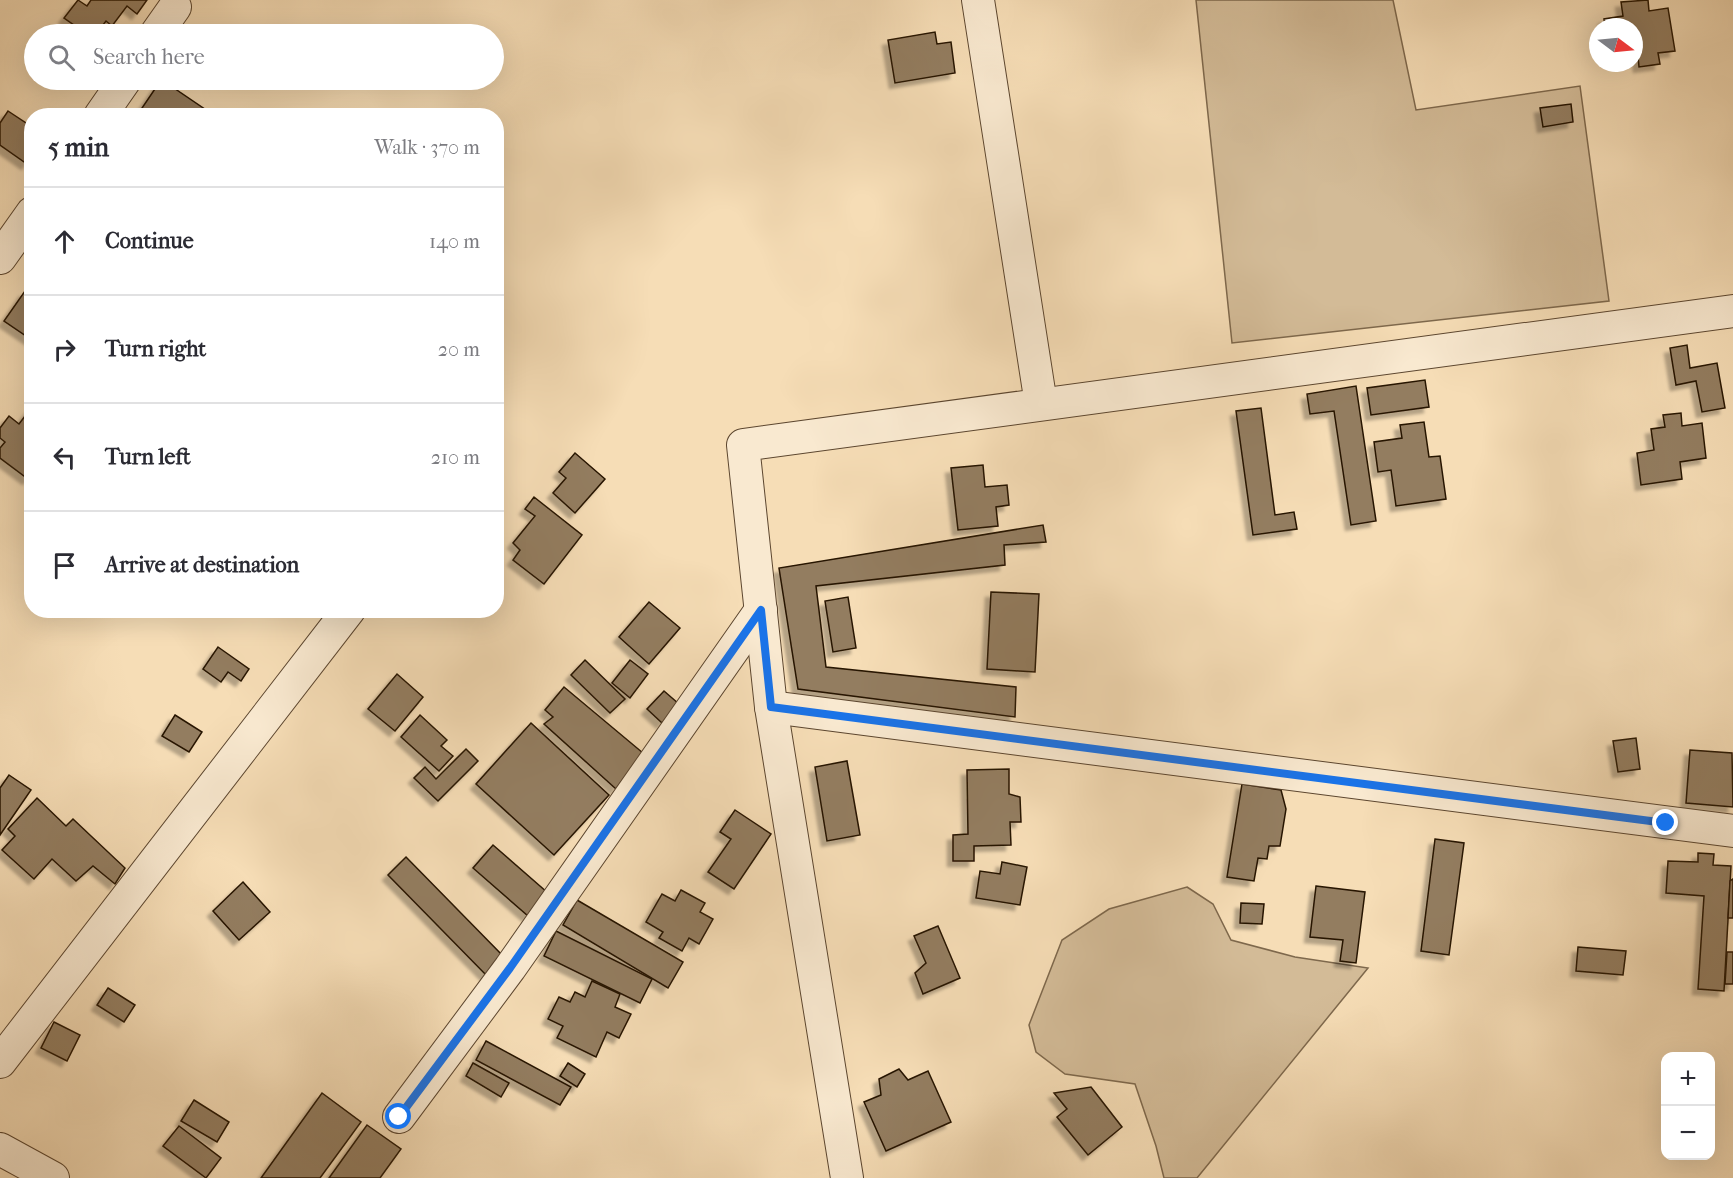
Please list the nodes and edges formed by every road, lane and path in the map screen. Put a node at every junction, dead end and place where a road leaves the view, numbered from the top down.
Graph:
1 (978, 0) edge
2 (175, 7) dead end
3 (163, 24) edge
4 (118, 90) edge
5 (106, 108) edge
6 (24, 224) edge
7 (0, 258) edge
8 (1733, 311) edge
9 (1041, 404) junction
10 (761, 610) junction
11 (343, 618) edge
12 (771, 707) junction
13 (1733, 831) edge
14 (0, 1062) edge
15 (399, 1117) dead end
16 (0, 1149) edge
17 (53, 1178) edge
18 (847, 1178) edge

1 - 9 street
2 - 3 street
4 - 5 street
6 - 7 street
8 - 9 street
9 - 10 street
10 - 12 street
10 - 15 street
11 - 14 street
12 - 13 street
12 - 18 street
16 - 17 street

